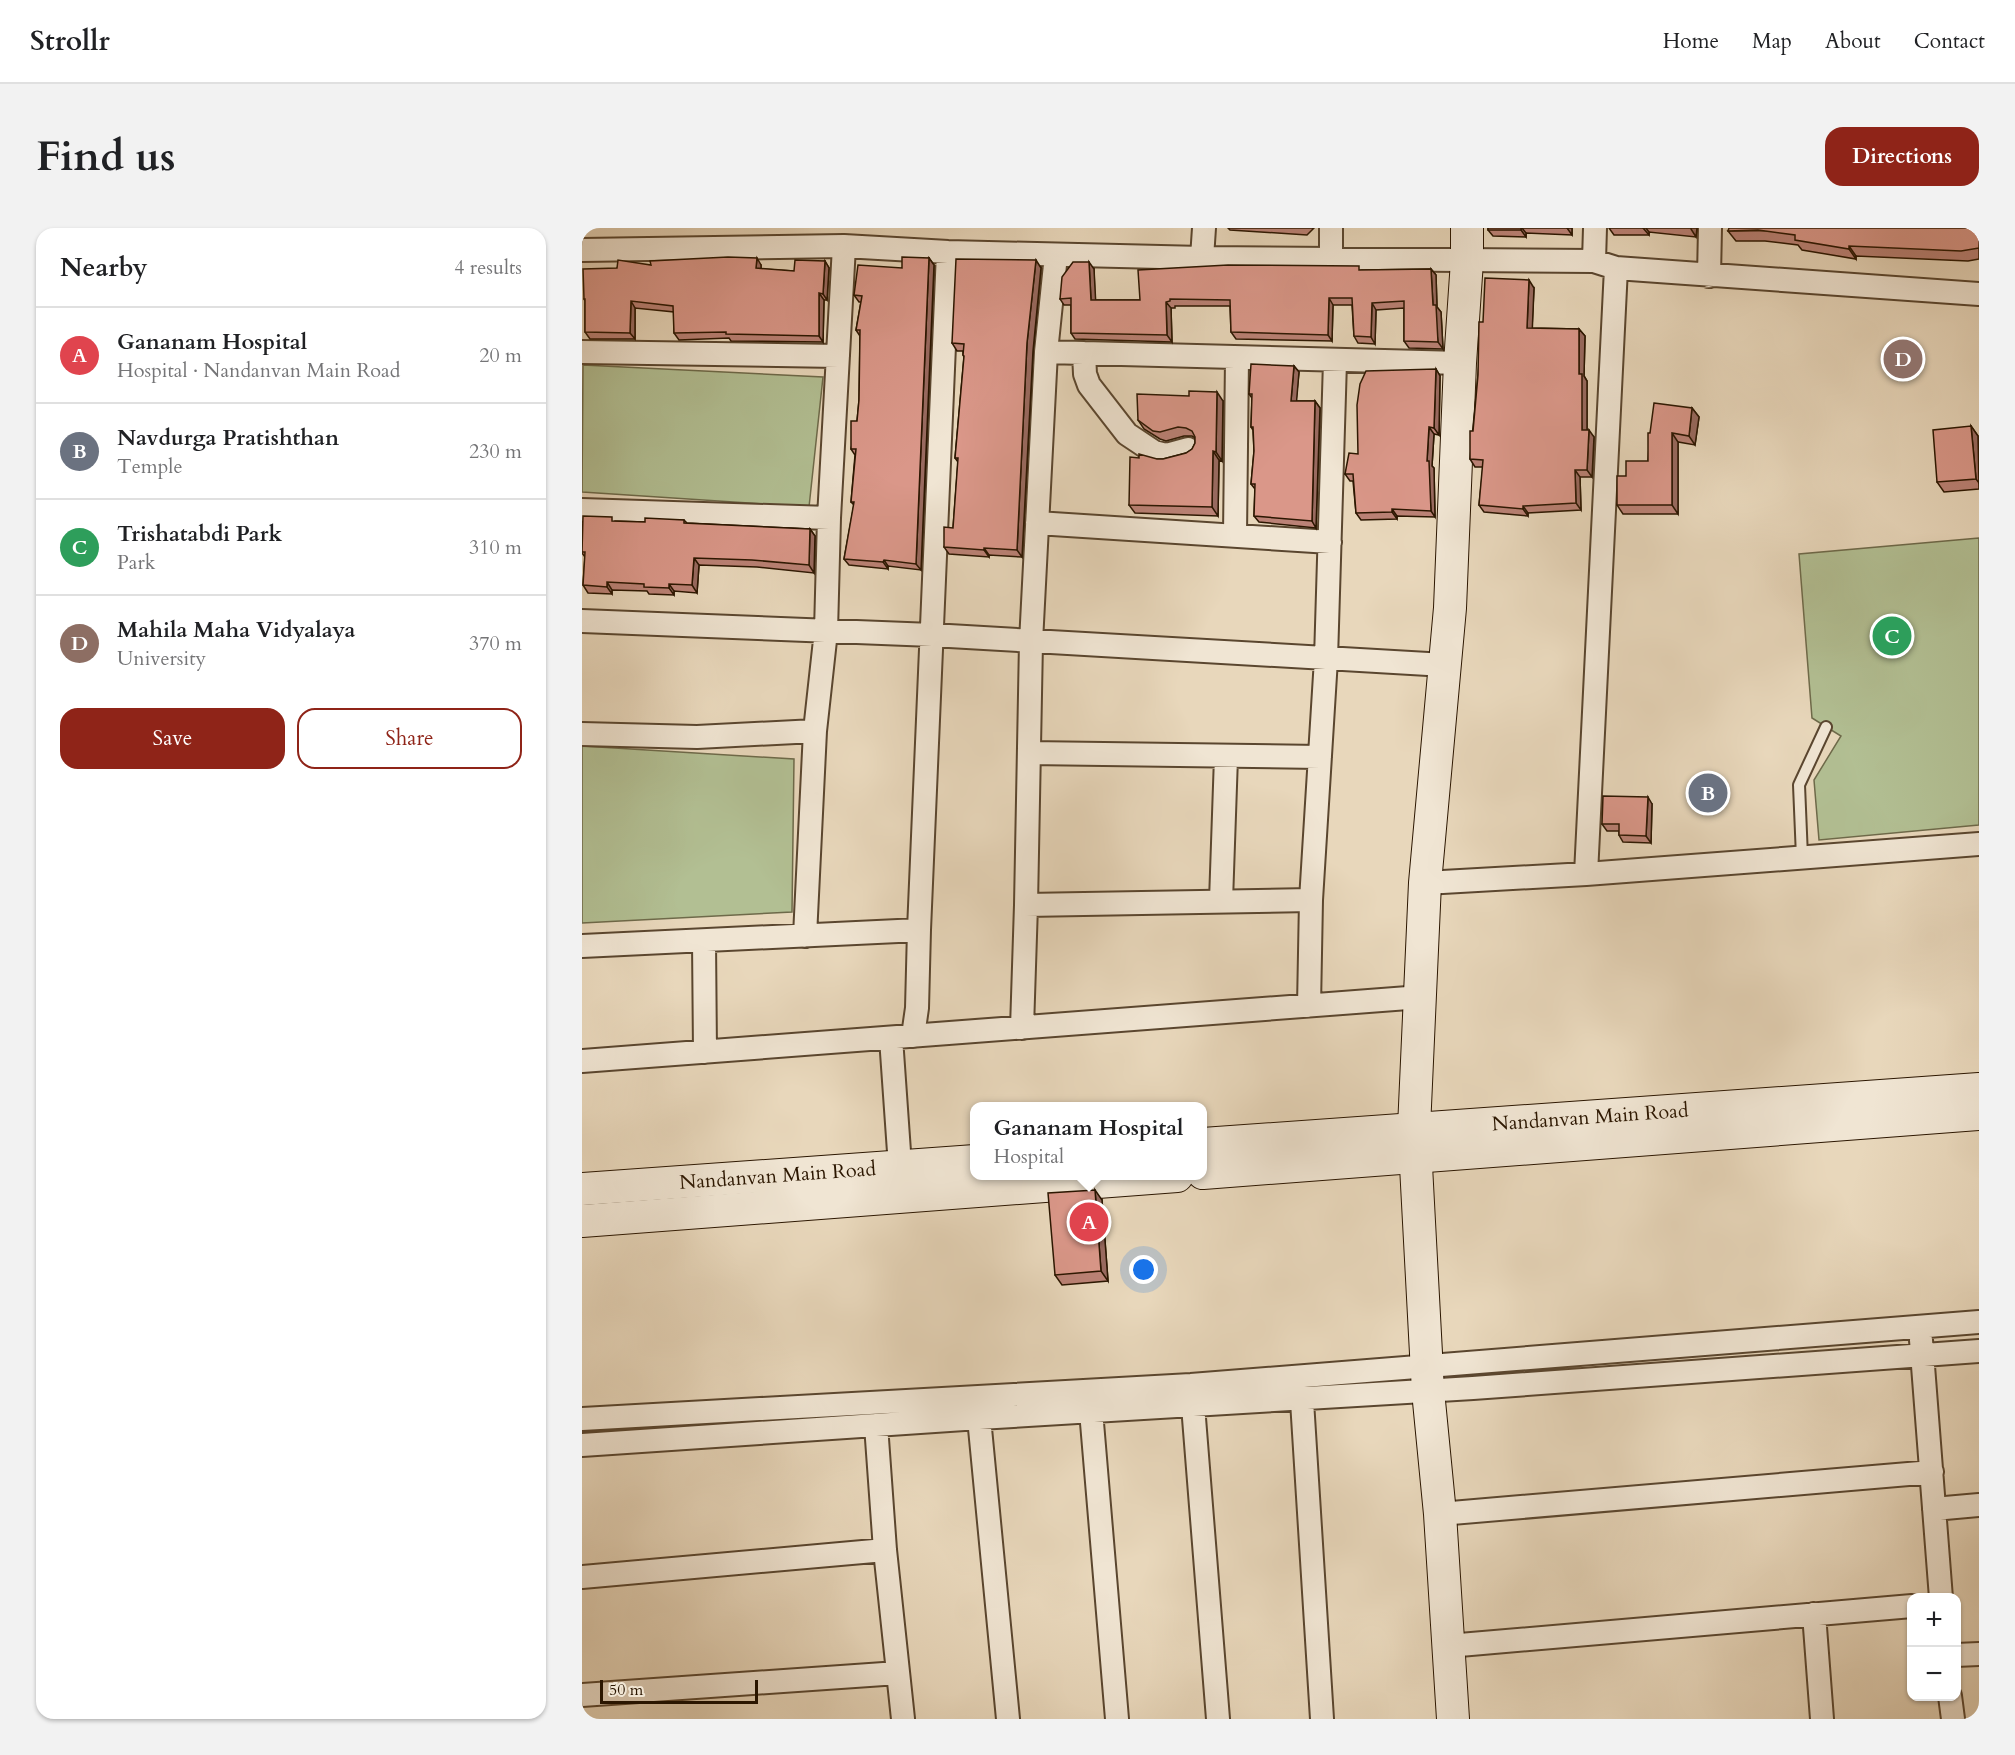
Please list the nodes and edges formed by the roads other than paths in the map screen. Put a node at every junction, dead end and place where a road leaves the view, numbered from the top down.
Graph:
1 (1204, 228) edge
2 (1331, 228) edge
3 (1467, 228) edge
4 (1595, 228) edge
5 (1710, 228) edge
6 (757, 238) edge
7 (890, 238) edge
8 (844, 246) junction
9 (582, 250) edge
10 (948, 252) junction
11 (1056, 255) junction
12 (1202, 258) junction
13 (1330, 260) junction
14 (1467, 261) junction
15 (1594, 261) junction
16 (1616, 268) junction
17 (1709, 276) junction
18 (1979, 294) edge
19 (582, 352) edge
20 (1046, 352) junction
21 (1084, 353) junction
22 (838, 356) junction
23 (1237, 358) junction
24 (1335, 361) junction
25 (1460, 363) junction
26 (1188, 449) edge
27 (582, 510) edge
28 (829, 518) junction
29 (1037, 523) junction
30 (1235, 535) junction
31 (1330, 542) junction
32 (582, 621) edge
33 (826, 630) junction
34 (932, 635) junction
35 (1031, 642) junction
36 (1326, 659) junction
37 (1445, 665) junction
38 (1826, 727) dead end
39 (815, 731) junction
40 (582, 734) edge
41 (1029, 753) junction
42 (1226, 757) junction
43 (1320, 758) junction
44 (1979, 844) edge
45 (1802, 857) junction
46 (1586, 874) junction
47 (1425, 883) junction
48 (1311, 900) junction
49 (1221, 901) junction
50 (1026, 905) junction
51 (919, 930) junction
52 (805, 936) junction
53 (704, 940) junction
54 (582, 946) edge
55 (1421, 997) junction
56 (1309, 1006) junction
57 (1022, 1028) junction
58 (902, 1037) junction
59 (705, 1052) junction
60 (582, 1061) edge
61 (1979, 1089) edge
62 (1979, 1114) edge
63 (1414, 1143) junction
64 (1207, 1144) edge
65 (970, 1161) edge
66 (900, 1166) junction
67 (1207, 1172) edge
68 (1123, 1180) edge
69 (582, 1190) edge
70 (582, 1221) edge
71 (1979, 1322) edge
72 (1919, 1327) junction
73 (1979, 1351) edge
74 (1922, 1355) junction
75 (1301, 1375) junction
76 (1428, 1378) junction
77 (1192, 1396) junction
78 (1302, 1399) junction
79 (1091, 1402) junction
80 (979, 1418) junction
81 (582, 1419) edge
82 (876, 1425) junction
83 (582, 1445) edge
84 (1932, 1472) junction
85 (1979, 1505) edge
86 (1934, 1509) junction
87 (1440, 1514) junction
88 (885, 1550) junction
89 (582, 1577) edge
90 (1941, 1593) edge
91 (1907, 1605) edge
92 (1814, 1614) junction
93 (1448, 1646) junction
94 (1979, 1654) edge
95 (1961, 1655) edge
96 (898, 1673) junction
97 (582, 1695) edge
98 (1951, 1701) edge
99 (903, 1719) edge
100 (1008, 1719) edge
101 (1118, 1719) edge
102 (1218, 1719) edge
103 (1322, 1719) edge
104 (1454, 1719) edge
105 (1822, 1719) edge
106 (1953, 1719) edge

1 - 12 street
2 - 13 street
3 - 14 main road
4 - 15 street
5 - 17 street
6 - 8 street
6 - 9 street
7 - 8 street
7 - 10 street
8 - 22 street
10 - 11 street
10 - 34 street
11 - 12 street
11 - 20 street
12 - 13 street
13 - 14 street
14 - 15 street
14 - 25 main road
15 - 16 street
16 - 17 street
16 - 46 street
17 - 18 street
19 - 22 street
20 - 21 street
20 - 29 street
21 - 23 street
21 - 26 street
22 - 28 street
23 - 24 street
23 - 30 street
24 - 25 street
24 - 31 street
25 - 37 main road
27 - 28 street
28 - 33 street
29 - 30 street
29 - 35 street
30 - 31 street
31 - 36 street
32 - 33 street
33 - 34 street
33 - 39 street
34 - 35 street
34 - 51 street
35 - 36 street
35 - 41 street
36 - 37 street
36 - 43 street
37 - 47 main road
38 - 45 lane
39 - 40 street
39 - 52 street
41 - 42 street
41 - 50 street
42 - 43 street
42 - 49 street
43 - 48 street
44 - 45 street
45 - 46 street
46 - 47 street
47 - 55 main road
48 - 49 street
48 - 56 street
49 - 50 street
50 - 57 street
51 - 52 street
51 - 58 street
52 - 53 street
53 - 54 street
53 - 59 street
55 - 56 street
55 - 63 main road
56 - 57 street
57 - 58 street
58 - 59 street
58 - 66 street
59 - 60 street
61 - 63 main road, Nandanvan Main Road
62 - 63 main road
63 - 64 main road, Nandanvan Main Road
63 - 67 main road
63 - 76 main road
65 - 66 main road, Nandanvan Main Road
66 - 69 main road, Nandanvan Main Road
68 - 70 main road
71 - 72 street
72 - 74 street
72 - 76 street
73 - 74 street
74 - 76 street
74 - 84 street
75 - 76 street
75 - 77 street
75 - 78 street
76 - 78 street
76 - 87 main road
77 - 78 street
77 - 79 street
77 - 102 street
78 - 103 street
79 - 80 street
79 - 81 street
79 - 101 street
80 - 82 street
80 - 100 street
82 - 83 street
82 - 88 street
84 - 86 street
84 - 87 street
85 - 86 street
86 - 90 street
87 - 93 main road
88 - 89 street
88 - 96 street
91 - 92 street
92 - 93 street
92 - 105 street
93 - 104 main road
94 - 95 street
96 - 97 street
96 - 99 street
98 - 106 street

